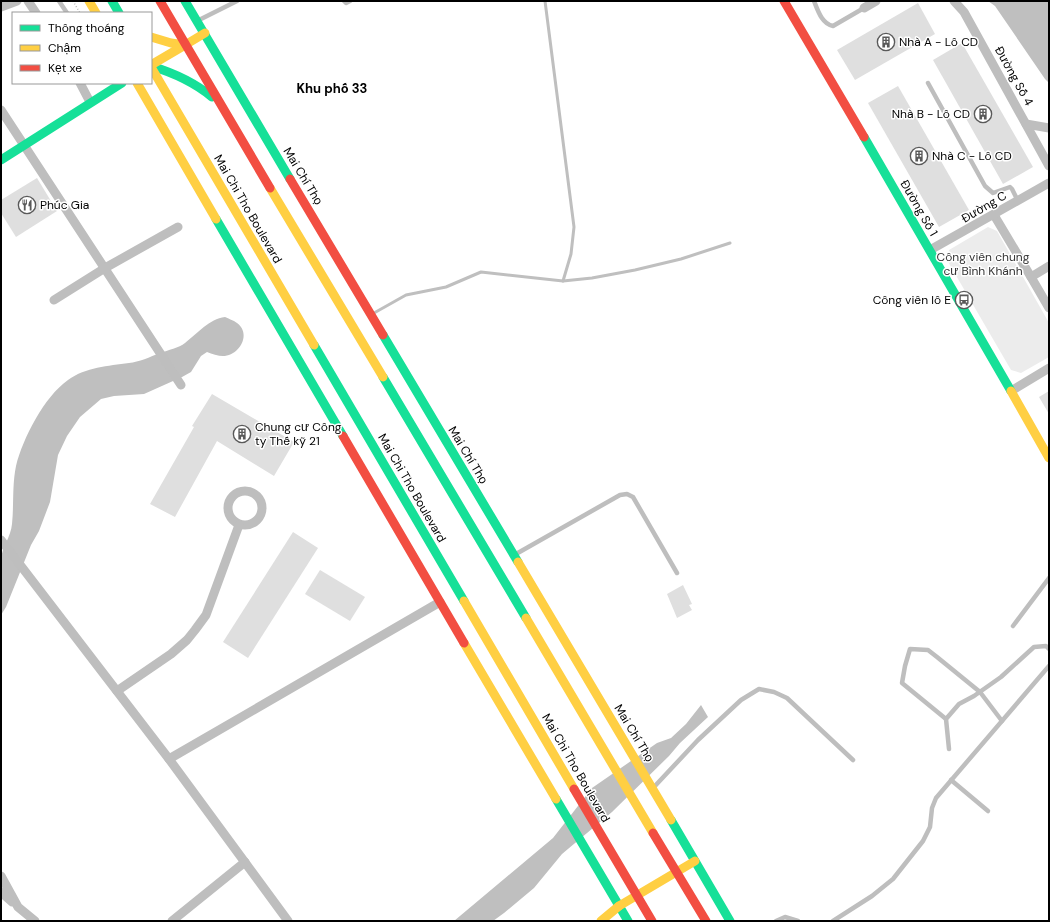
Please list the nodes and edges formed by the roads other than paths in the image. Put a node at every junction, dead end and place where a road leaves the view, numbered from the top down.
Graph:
1 (17, 1) edge
2 (28, 1) edge
3 (59, 1) edge
4 (89, 1) edge
5 (112, 1) edge
6 (160, 1) edge
7 (185, 1) edge
8 (238, 1) edge
9 (344, 1) edge
10 (350, 1) edge
11 (784, 1) edge
12 (814, 1) edge
13 (876, 1) edge
14 (954, 1) edge
15 (1, 7) edge
16 (864, 8) joint
17 (35, 12) edge
18 (66, 12) edge
19 (95, 12) edge
20 (118, 12) edge
21 (197, 21) junction
22 (205, 33) junction
23 (152, 37) edge
24 (185, 45) junction
25 (152, 65) edge
26 (152, 66) edge
27 (152, 68) edge
28 (928, 83) dead end
29 (81, 84) edge
30 (116, 84) edge
31 (138, 84) edge
32 (90, 102) junction
33 (220, 103) junction
34 (1, 110) edge
35 (1026, 124) junction
36 (1049, 128) edge
37 (23, 144) junction
38 (1, 160) edge
39 (1049, 166) edge
40 (1049, 183) edge
41 (1018, 201) junction
42 (994, 215) junction
43 (178, 227) dead end
44 (930, 250) junction
45 (1049, 266) edge
46 (105, 268) junction
47 (1031, 277) junction
48 (54, 300) dead end
49 (1049, 308) edge
50 (1049, 368) edge
51 (181, 385) dead end
52 (1011, 391) junction
53 (1049, 458) edge
54 (239, 525) dead end
55 (3, 542) edge
56 (514, 555) junction
57 (677, 573) dead end
58 (1049, 578) edge
59 (440, 602) junction
60 (1013, 626) dead end
61 (1049, 649) edge
62 (1049, 666) edge
63 (117, 691) junction
64 (980, 692) junction
65 (946, 719) junction
66 (1002, 721) junction
67 (949, 749) dead end
68 (169, 759) junction
69 (853, 760) dead end
70 (951, 780) junction
71 (653, 789) junction
72 (988, 811) dead end
73 (695, 861) junction
74 (245, 862) junction
75 (677, 872) junction
76 (1, 876) edge
77 (1, 892) edge
78 (637, 895) junction
79 (619, 906) junction
80 (18, 907) junction
81 (34, 921) edge
82 (172, 921) edge
83 (288, 921) edge
84 (601, 921) edge
85 (628, 921) edge
86 (652, 921) edge
87 (706, 921) edge
88 (730, 921) edge
89 (776, 921) edge
90 (798, 921) edge
91 (832, 921) edge

1 - 15 street
2 - 17 street
3 - 18 lane
4 - 19 main road
5 - 20 main road
6 - 24 main road
7 - 21 main road, Mai Chí Thọ
8 - 21 lane
9 - 10 lane
11 - 44 main road, Đường Số 1
12 - 16 lane
13 - 16 street
14 - 35 street, Đường Số 4
21 - 22 main road, Mai Chí Thọ
22 - 24 main road
22 - 56 main road, Mai Chí Thọ
23 - 24 main road
24 - 25 main road
24 - 33 main road
26 - 33 main road
27 - 78 main road, Mai Chi Tho Boulevard
28 - 41 lane
29 - 32 street
30 - 32 main road
31 - 59 main road
32 - 37 main road
33 - 75 main road
34 - 37 street
35 - 36 street
35 - 39 street, Đường Số 4
37 - 38 main road
37 - 46 street
40 - 41 street, Đường C
41 - 42 street, Đường C
42 - 44 street, Đường C
42 - 47 street
43 - 46 street
44 - 52 main road, Đường Số 1
45 - 47 street
46 - 48 street
46 - 51 street
47 - 49 street
50 - 52 street
52 - 53 main road, Đường Số 1
54 - 63 street
55 - 63 street
56 - 57 lane
56 - 71 main road, Mai Chí Thọ
58 - 60 lane
59 - 68 street
59 - 79 main road
61 - 64 lane
62 - 66 lane
63 - 68 street
64 - 65 lane
64 - 65 lane
64 - 66 lane
65 - 67 lane
66 - 70 lane
68 - 74 street
69 - 71 lane
70 - 72 lane
70 - 91 lane
71 - 73 main road, Mai Chí Thọ
73 - 75 main road
73 - 88 main road, Mai Chí Thọ
74 - 82 street
74 - 83 street
75 - 78 main road
75 - 87 main road
76 - 80 street
77 - 80 street
78 - 79 main road
78 - 86 main road, Mai Chi Tho Boulevard
79 - 84 main road
79 - 85 main road
80 - 81 street
89 - 90 lane

